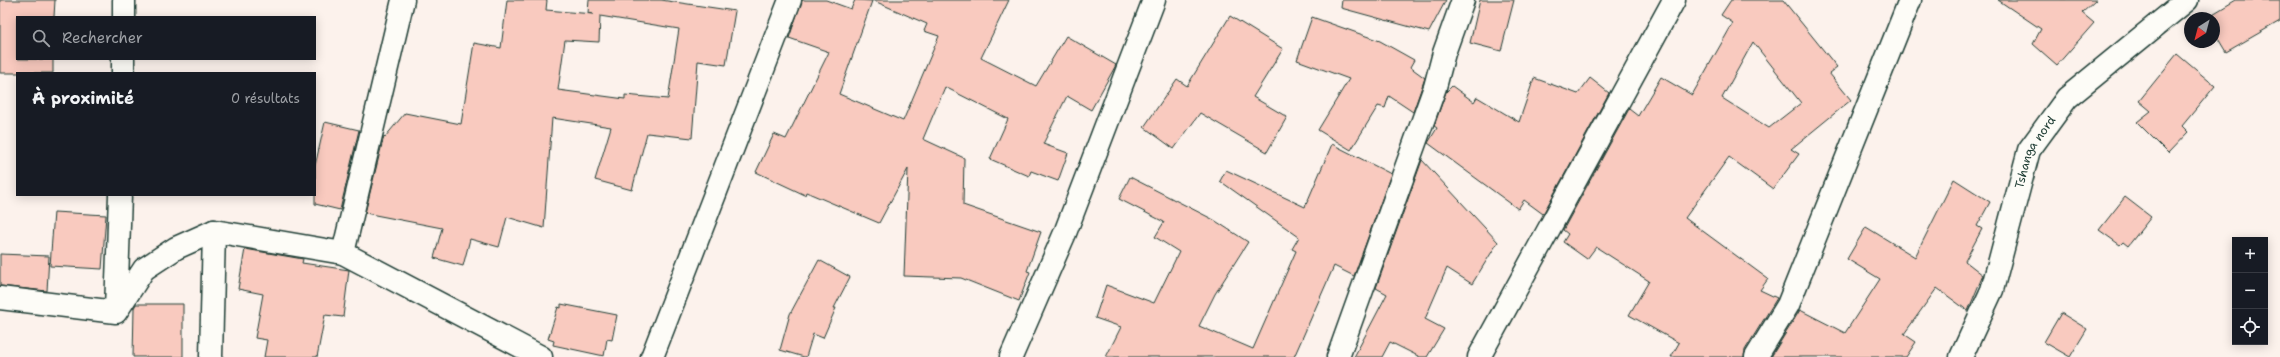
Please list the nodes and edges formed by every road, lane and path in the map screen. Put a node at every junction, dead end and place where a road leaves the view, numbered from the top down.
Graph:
1 (124, 0) edge
2 (403, 0) edge
3 (790, 0) edge
4 (1154, 0) edge
5 (1463, 0) edge
6 (1674, 0) edge
7 (1910, 0) edge
8 (2187, 0) edge
9 (124, 16) edge
10 (123, 60) edge
11 (123, 72) edge
12 (120, 196) edge
13 (214, 231) junction
14 (343, 253) junction
15 (0, 298) edge
16 (116, 312) junction
17 (211, 357) edge
18 (541, 357) edge
19 (652, 357) edge
20 (1011, 357) edge
21 (1338, 357) edge
22 (1479, 357) edge
23 (1756, 357) edge
24 (1961, 357) edge

1 - 9 street
2 - 14 street
3 - 19 street
4 - 20 street
5 - 21 street
6 - 22 street
7 - 23 street
8 - 24 street, Tshanga nord
10 - 11 street
12 - 16 street
13 - 14 street
13 - 16 street
13 - 17 street
14 - 18 street
15 - 16 street

